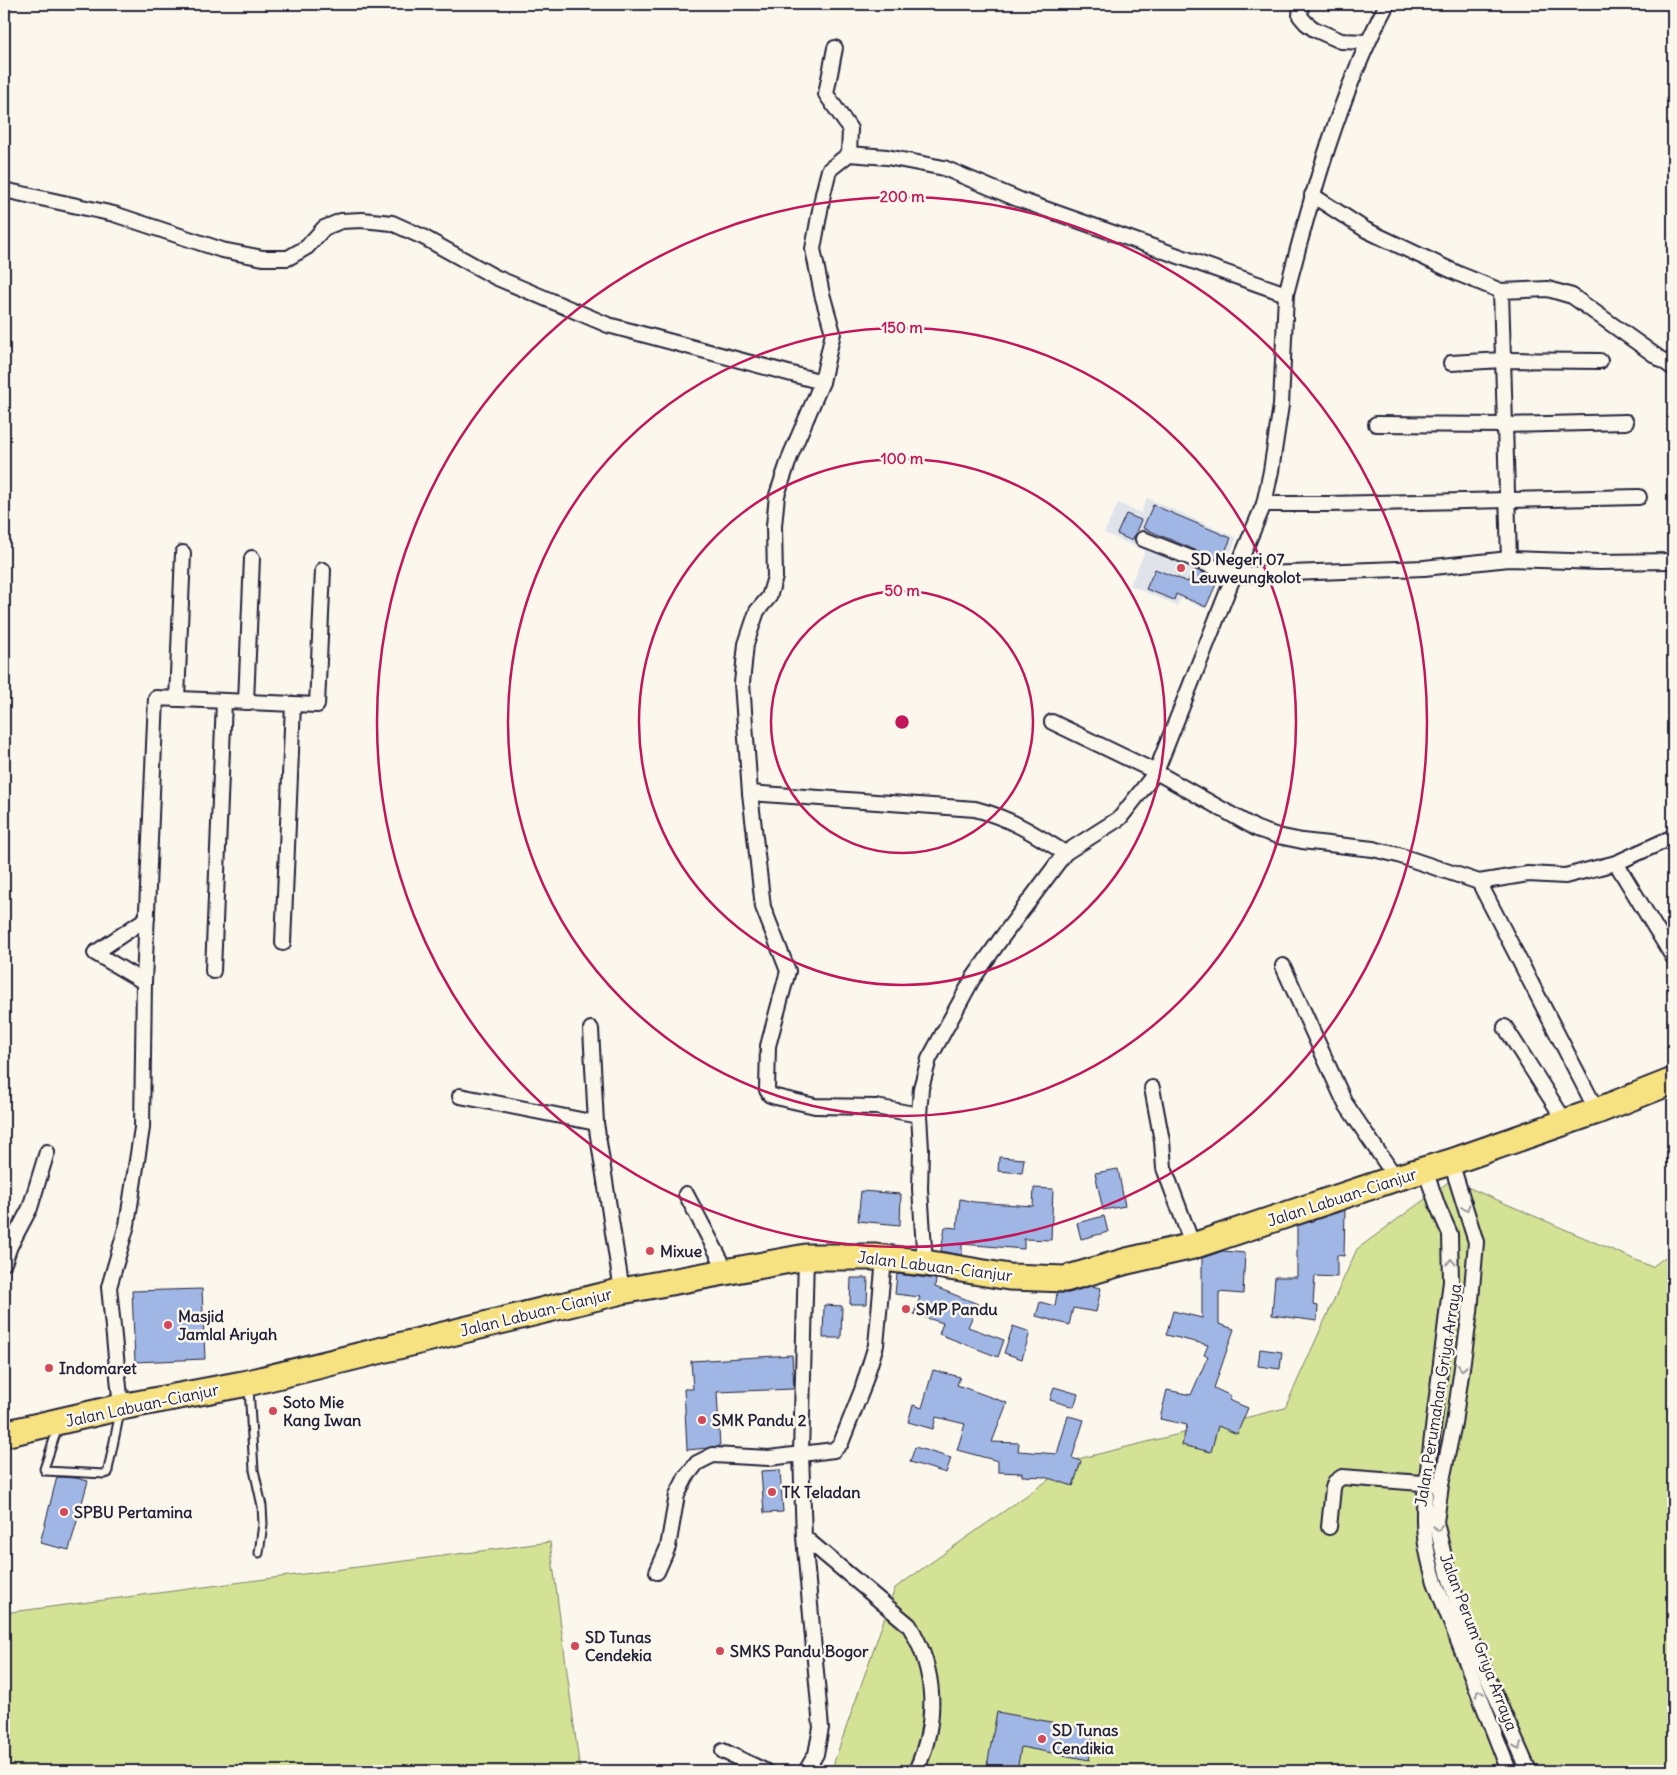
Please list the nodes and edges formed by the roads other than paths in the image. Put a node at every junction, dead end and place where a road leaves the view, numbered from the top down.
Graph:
1 (1301, 4) edge
2 (1387, 4) edge
3 (1367, 42) junction
4 (835, 48) dead end
5 (849, 154) junction
6 (4, 190) edge
7 (1312, 195) junction
8 (1501, 291) junction
9 (1286, 294) junction
10 (1503, 360) junction
11 (1600, 361) dead end
12 (1451, 362) dead end
13 (1673, 368) edge
14 (822, 382) junction
15 (1626, 422) dead end
16 (1376, 424) dead end
17 (1505, 425) junction
18 (1639, 498) dead end
19 (1507, 500) junction
20 (1264, 504) junction
21 (1143, 538) dead end
22 (182, 553) dead end
23 (252, 558) dead end
24 (1509, 559) junction
25 (1673, 561) edge
26 (323, 570) dead end
27 (1234, 574) junction
28 (177, 699) junction
29 (224, 701) junction
30 (246, 702) junction
31 (293, 704) junction
32 (1052, 722) dead end
33 (1156, 772) junction
34 (750, 793) junction
35 (1673, 836) edge
36 (1065, 853) junction
37 (1616, 863) junction
38 (1479, 882) junction
39 (146, 918) junction
40 (283, 943) dead end
41 (1673, 957) edge
42 (1283, 966) dead end
43 (213, 971) dead end
44 (144, 982) junction
45 (1506, 1027) dead end
46 (591, 1029) dead end
47 (1673, 1081) edge
48 (1152, 1088) dead end
49 (460, 1096) dead end
50 (1597, 1111) junction
51 (919, 1115) junction
52 (1565, 1121) junction
53 (596, 1123) junction
54 (48, 1152) dead end
55 (1451, 1162) junction
56 (1425, 1170) junction
57 (1396, 1178) junction
58 (686, 1194) dead end
59 (1193, 1246) junction
60 (806, 1257) junction
61 (884, 1259) junction
62 (4, 1263) edge
63 (925, 1263) junction
64 (727, 1272) junction
65 (622, 1291) junction
66 (248, 1383) junction
67 (121, 1407) junction
68 (60, 1422) junction
69 (4, 1434) edge
70 (801, 1454) junction
71 (1426, 1484) junction
72 (1441, 1485) junction
73 (1328, 1527) dead end
74 (804, 1537) junction
75 (259, 1553) dead end
76 (657, 1572) dead end
77 (723, 1751) dead end
78 (764, 1771) edge
79 (806, 1771) edge
80 (916, 1771) edge
81 (1509, 1771) edge
82 (1529, 1771) edge

1 - 3 street
2 - 3 street
3 - 7 street
4 - 5 street
5 - 9 street
5 - 14 street
6 - 14 street
7 - 8 street
7 - 9 street
8 - 10 street
8 - 13 street
9 - 20 street
10 - 11 street
10 - 12 street
10 - 17 street
14 - 34 street
15 - 17 street
16 - 17 street
17 - 19 street
18 - 19 street
19 - 20 street
19 - 24 street
20 - 27 street
21 - 27 street
22 - 28 street
23 - 30 street
24 - 25 street
24 - 27 street
26 - 31 street
27 - 33 street
28 - 29 street
28 - 39 street
29 - 30 street
29 - 43 street
30 - 31 street
31 - 40 street
32 - 33 street
33 - 36 street
33 - 38 street
34 - 36 street
34 - 51 street
35 - 37 street
36 - 51 street
37 - 38 street
37 - 41 street
38 - 50 street
39 - 44 street
39 - 44 street
42 - 57 street
44 - 67 street
45 - 52 street
46 - 53 street
47 - 50 highway, Jalan Labuan-Cianjur
48 - 59 street
49 - 53 street
50 - 52 highway, Jalan Labuan-Cianjur
51 - 63 street
52 - 55 highway, Jalan Labuan-Cianjur
53 - 65 street
54 - 62 street
55 - 56 highway, Jalan Labuan-Cianjur
55 -> 72 street, Jalan Perumahan Griya Arraya
56 - 57 highway, Jalan Labuan-Cianjur
71 -> 56 street, Jalan Perum Griya Arraya
57 - 59 highway, Jalan Labuan-Cianjur
58 - 64 street
59 - 63 highway, Jalan Labuan-Cianjur
60 - 61 highway, Jalan Labuan-Cianjur
60 - 64 highway, Jalan Labuan-Cianjur
60 - 70 street
61 - 63 highway, Jalan Labuan-Cianjur
61 - 70 street
64 - 65 highway, Jalan Labuan-Cianjur
65 - 66 highway, Jalan Labuan-Cianjur
66 - 67 highway, Jalan Labuan-Cianjur
66 - 75 lane
67 - 68 highway, Jalan Labuan-Cianjur
67 - 68 lane
68 - 69 highway, Jalan Labuan-Cianjur
70 - 74 street
70 - 76 street
71 - 72 street
71 - 73 street
81 -> 71 street, Jalan Perum Griya Arraya
72 -> 82 street, Jalan Perumahan Griya Arraya
74 - 79 street
74 - 80 street
77 - 78 street

